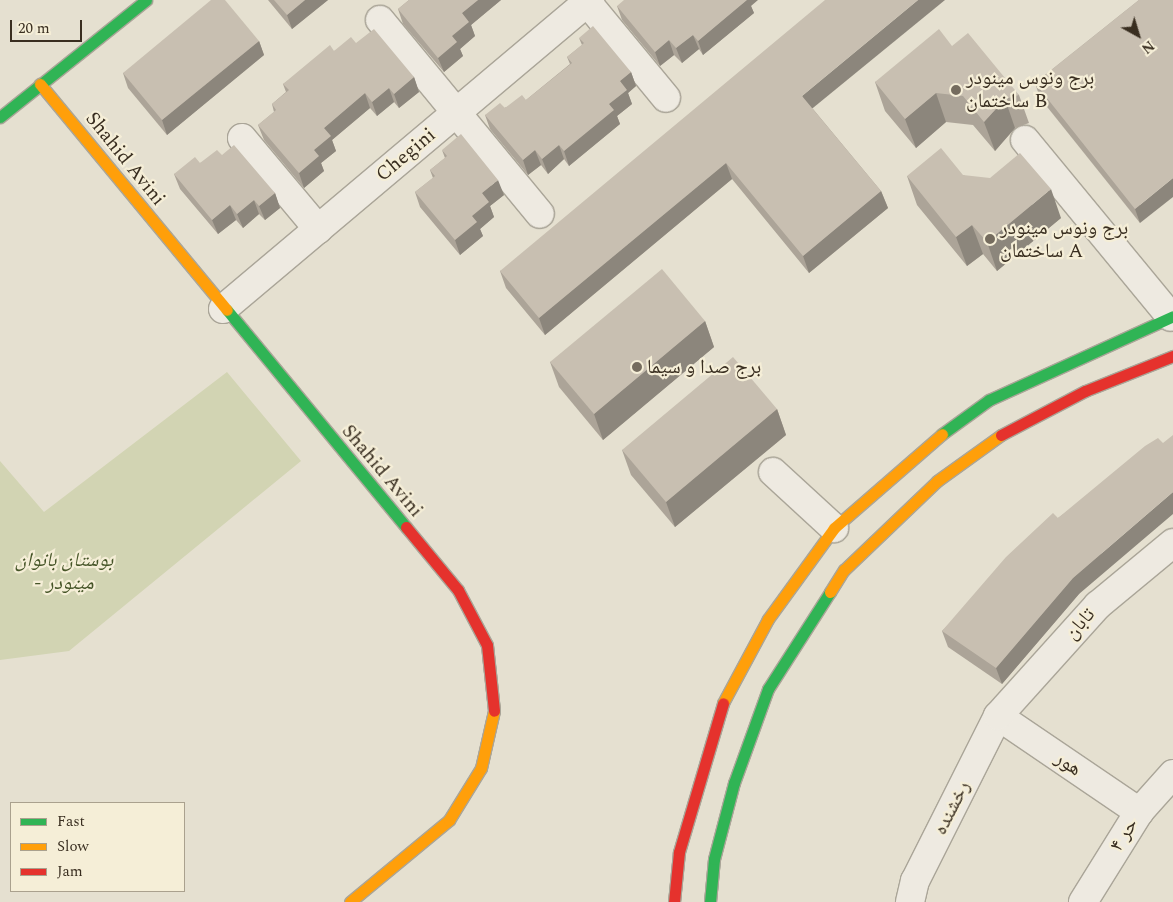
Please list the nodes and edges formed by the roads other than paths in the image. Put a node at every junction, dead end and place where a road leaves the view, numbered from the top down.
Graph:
1 (146, 0) edge
2 (588, 1) edge
3 (380, 20) dead end
4 (40, 84) junction
5 (666, 98) dead end
6 (457, 112) junction
7 (0, 117) edge
8 (242, 138) dead end
9 (1025, 140) dead end
10 (540, 214) dead end
11 (318, 229) junction
12 (223, 309) junction
13 (1172, 316) edge
14 (1173, 356) edge
15 (774, 472) dead end
16 (847, 531) junction
17 (877, 539) junction
18 (1173, 543) edge
19 (794, 581) junction
20 (825, 599) junction
21 (998, 716) junction
22 (1173, 774) edge
23 (1139, 812) junction
24 (350, 902) edge
25 (674, 902) edge
26 (710, 902) edge
27 (910, 902) edge
28 (1083, 902) edge

1 - 4 main road
2 - 5 street
2 - 6 street, Chegini
3 - 6 street
4 - 7 main road
4 - 12 main road, Shahid Avini
6 - 10 street
6 - 11 street, Chegini
8 - 11 street
9 - 13 street
11 - 12 street, Chegini
12 - 24 main road, Shahid Avini
13 - 16 main road
14 - 17 main road
15 - 16 street
16 - 17 main road
16 - 19 main road
17 - 20 main road
18 - 21 street, تابان
19 - 20 main road
19 - 25 main road
20 - 26 main road
21 - 23 street, هور
21 - 27 street, رخشنده
22 - 23 street, حر ۴
23 - 28 street, حر ۴

